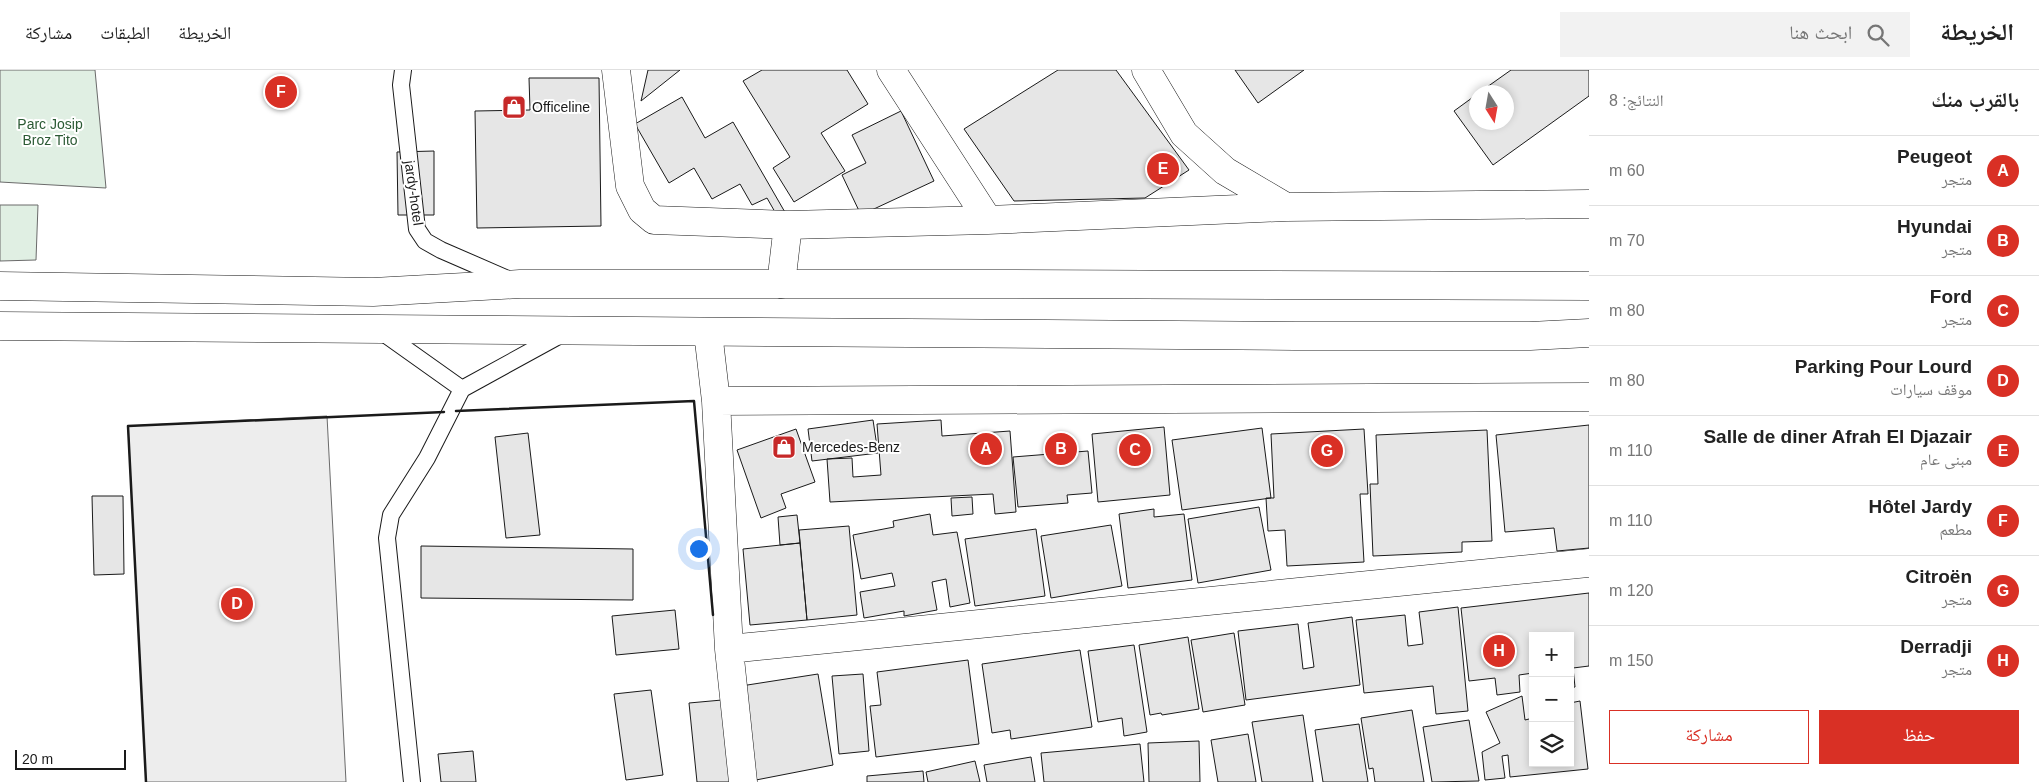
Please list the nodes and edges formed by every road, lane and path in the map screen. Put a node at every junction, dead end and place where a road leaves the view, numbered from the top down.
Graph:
1 (403, 70) edge
2 (616, 70) edge
3 (891, 70) edge
4 (1146, 70) edge
5 (1589, 204) edge
6 (1286, 207) junction
7 (988, 220) junction
8 (788, 224) junction
9 (520, 284) junction
10 (781, 284) junction
11 (0, 286) edge
12 (1589, 286) edge
13 (0, 326) edge
14 (377, 329) junction
15 (569, 330) junction
16 (708, 332) junction
17 (1589, 333) edge
18 (462, 389) junction
19 (1589, 397) edge
20 (716, 401) junction
21 (1589, 562) edge
22 (729, 649) junction
23 (412, 782) edge
24 (743, 782) edge

1 - 9 lane, jardy-hotel
2 - 8 main road
3 - 7 main road
4 - 6 main road
5 - 6 main road
6 - 7 main road
7 - 8 main road
8 - 10 main road
9 - 10 main road
9 - 11 main road
10 - 12 main road
13 - 14 main road
14 - 15 main road
14 - 18 lane
15 - 16 main road
15 - 18 lane
16 - 17 main road
16 - 20 main road
18 - 23 lane
19 - 20 main road
20 - 22 main road
21 - 22 main road
22 - 24 main road

